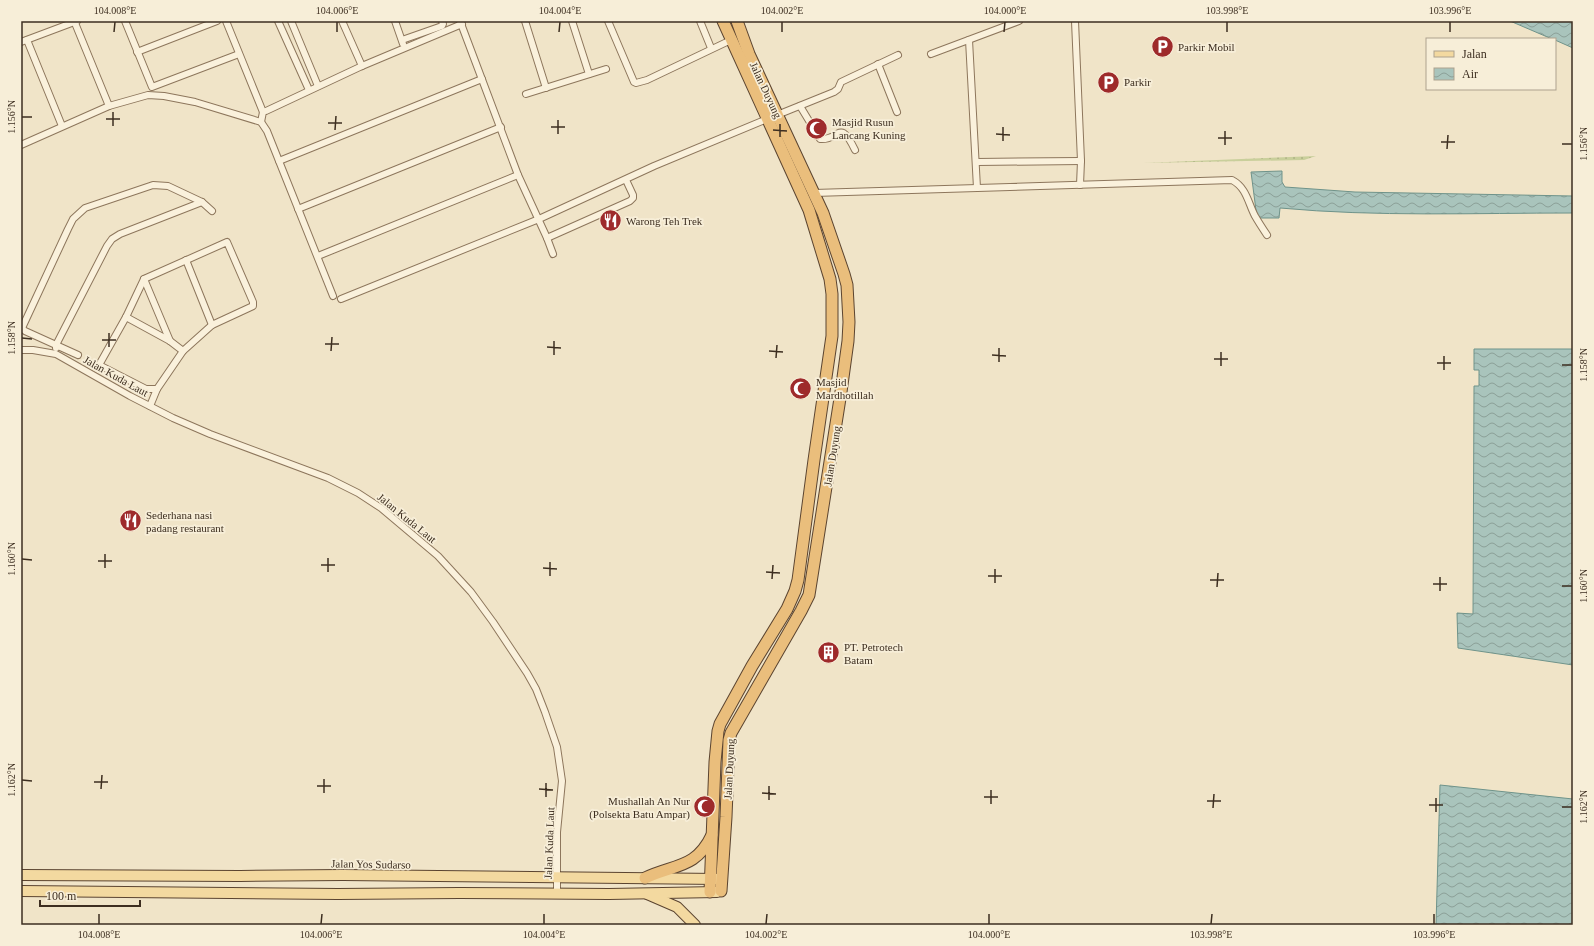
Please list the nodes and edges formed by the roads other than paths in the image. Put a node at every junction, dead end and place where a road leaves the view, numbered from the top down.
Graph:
1 (125, 21) edge
2 (217, 21) edge
3 (226, 21) edge
4 (278, 21) edge
5 (291, 21) edge
6 (342, 21) edge
7 (395, 21) edge
8 (442, 21) edge
9 (525, 21) edge
10 (572, 21) edge
11 (608, 21) edge
12 (700, 21) edge
13 (723, 21) edge
14 (736, 21) edge
15 (1019, 21) edge
16 (1075, 21) edge
17 (76, 22) edge
18 (461, 22) edge
19 (402, 40) junction
20 (731, 40) junction
21 (969, 40) junction
22 (24, 41) edge
23 (405, 48) junction
24 (711, 48) junction
25 (137, 52) junction
26 (239, 54) junction
27 (931, 54) dead end
28 (898, 55) dead end
29 (878, 64) junction
30 (362, 66) junction
31 (606, 69) dead end
32 (589, 74) junction
33 (482, 79) junction
34 (318, 86) junction
35 (546, 88) junction
36 (309, 90) junction
37 (526, 94) dead end
38 (108, 106) junction
39 (800, 106) junction
40 (263, 112) junction
41 (897, 112) dead end
42 (772, 117) junction
43 (261, 122) junction
44 (62, 126) junction
45 (500, 127) junction
46 (21, 145) edge
47 (855, 150) dead end
48 (279, 161) junction
49 (1081, 161) junction
50 (977, 162) junction
51 (518, 175) junction
52 (626, 180) junction
53 (1080, 185) junction
54 (977, 188) junction
55 (814, 193) junction
56 (202, 202) junction
57 (298, 209) junction
58 (212, 211) dead end
59 (539, 219) junction
60 (1267, 235) dead end
61 (547, 238) junction
62 (553, 254) dead end
63 (318, 256) junction
64 (186, 260) junction
65 (144, 279) junction
66 (333, 296) dead end
67 (341, 299) dead end
68 (126, 317) junction
69 (212, 325) junction
70 (170, 341) junction
71 (56, 345) junction
72 (21, 350) edge
73 (183, 351) junction
74 (56, 354) junction
75 (78, 355) dead end
76 (157, 389) junction
77 (824, 390) junction
78 (842, 392) junction
79 (150, 406) junction
80 (713, 832) junction
81 (21, 875) edge
82 (558, 877) junction
83 (645, 878) junction
84 (716, 879) junction
85 (21, 891) edge
86 (716, 892) joint
87 (557, 894) junction
88 (645, 894) junction
89 (695, 925) edge

1 - 25 street
2 - 25 street
3 - 26 street
4 - 36 street
5 - 34 street
6 - 30 street
7 - 19 street
8 - 19 street
9 - 35 street
10 - 32 street
11 - 24 street
12 - 24 street
13 - 20 highway, Jalan Duyung
14 - 42 highway, Jalan Duyung
15 - 21 street
16 - 49 street
17 - 22 street
17 - 38 street
18 - 23 street
18 - 33 street
19 - 23 street
20 - 24 street
20 - 42 highway, Jalan Duyung
21 - 27 street
21 - 50 street
22 - 44 street
23 - 30 street
25 - 26 street
26 - 40 street
28 - 29 street
29 - 39 street
29 - 41 street
30 - 34 street
31 - 32 street
32 - 35 street
33 - 45 street
33 - 48 street
34 - 36 street
35 - 37 street
36 - 40 street
38 - 43 street
38 - 44 street
39 - 42 street
39 - 47 street
40 - 43 street
42 - 52 street
42 - 55 highway, Jalan Duyung
42 - 77 highway, Jalan Duyung
43 - 48 street
44 - 46 street
45 - 51 street
45 - 57 street
48 - 57 street
49 - 50 street
49 - 53 street
50 - 54 street
51 - 59 street
51 - 63 street
52 - 59 street
52 - 61 street
53 - 54 street
53 - 60 street
54 - 55 street
55 - 78 highway, Jalan Duyung
56 - 58 street
56 - 71 street
56 - 71 street
57 - 63 street
59 - 61 street
59 - 67 street
61 - 62 street
63 - 66 street
64 - 65 street
64 - 69 street
64 - 69 street
65 - 68 street
65 - 70 street
68 - 70 street
68 - 76 street
69 - 73 street
70 - 73 street
71 - 74 street
71 - 75 street
72 - 74 street, Jalan Kuda Laut
73 - 76 street
74 - 79 street, Jalan Kuda Laut
76 - 79 street
77 - 78 highway
77 - 80 highway, Jalan Duyung
78 - 84 highway, Jalan Duyung
79 - 82 street, Jalan Kuda Laut
80 - 83 highway
80 - 84 highway, Jalan Duyung
81 - 82 main road, Jalan Yos Sudarso
82 - 83 main road, Jalan Yos Sudarso
82 - 87 street, Jalan Kuda Laut
83 - 84 main road, Jalan Yos Sudarso
84 - 86 highway, Jalan Duyung
85 - 87 main road
86 - 88 main road
87 - 88 main road
88 - 89 main road

